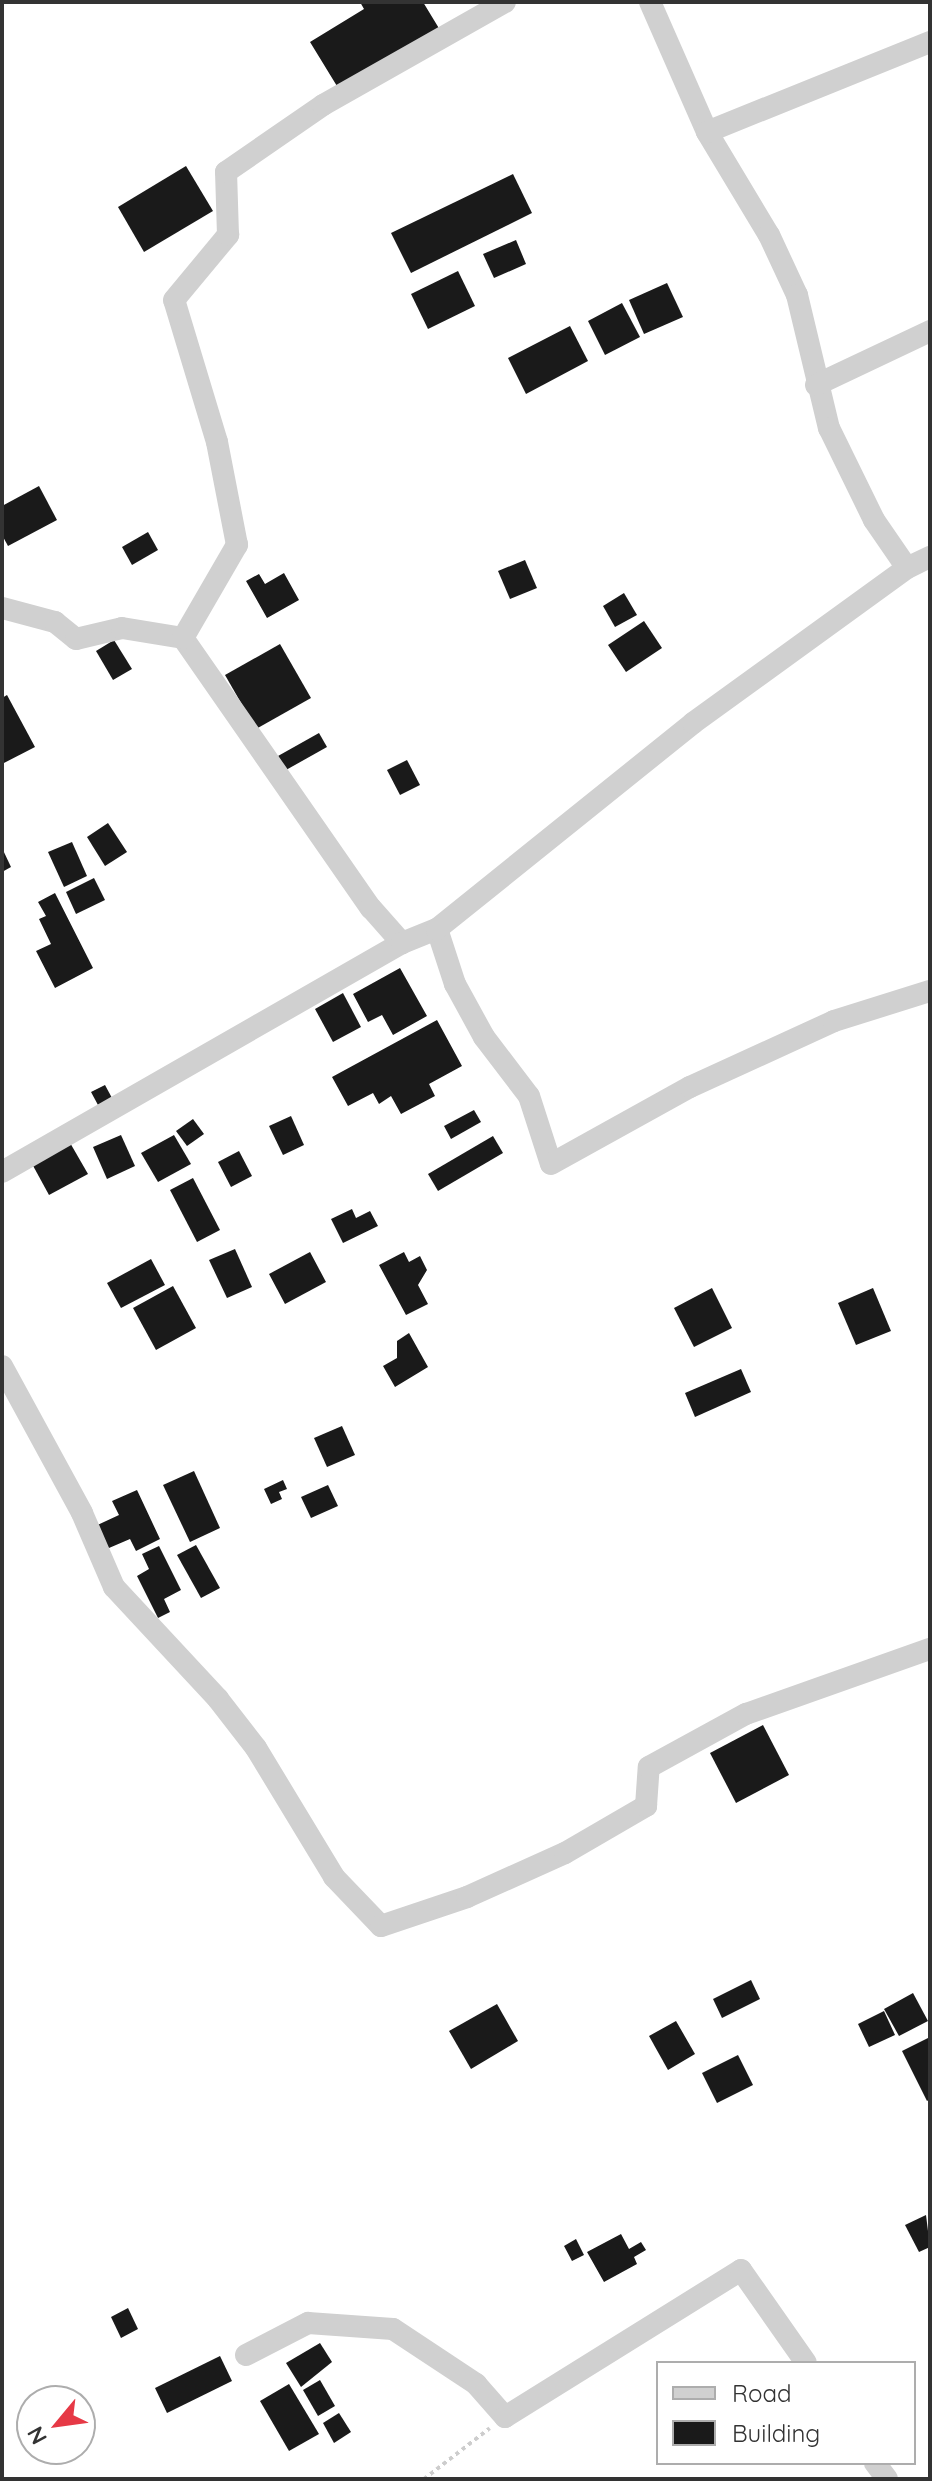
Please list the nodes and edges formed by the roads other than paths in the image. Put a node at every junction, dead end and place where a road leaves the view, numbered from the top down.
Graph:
1 (505, 2) edge
2 (650, 2) edge
3 (930, 42) edge
4 (707, 132) junction
5 (930, 331) edge
6 (816, 385) junction
7 (930, 557) edge
8 (907, 568) junction
9 (2, 608) edge
10 (183, 638) junction
11 (437, 929) junction
12 (402, 943) junction
13 (930, 991) edge
14 (2, 1172) edge
15 (2, 1366) edge
16 (930, 1649) edge
17 (246, 2355) dead end
18 (805, 2361) edge

1 - 10 street
2 - 4 street
3 - 4 street
4 - 6 street
5 - 6 street
6 - 8 street
7 - 8 street
8 - 11 street
9 - 10 street
10 - 12 street
11 - 12 street
11 - 13 street
12 - 14 street
15 - 16 street
17 - 18 street

